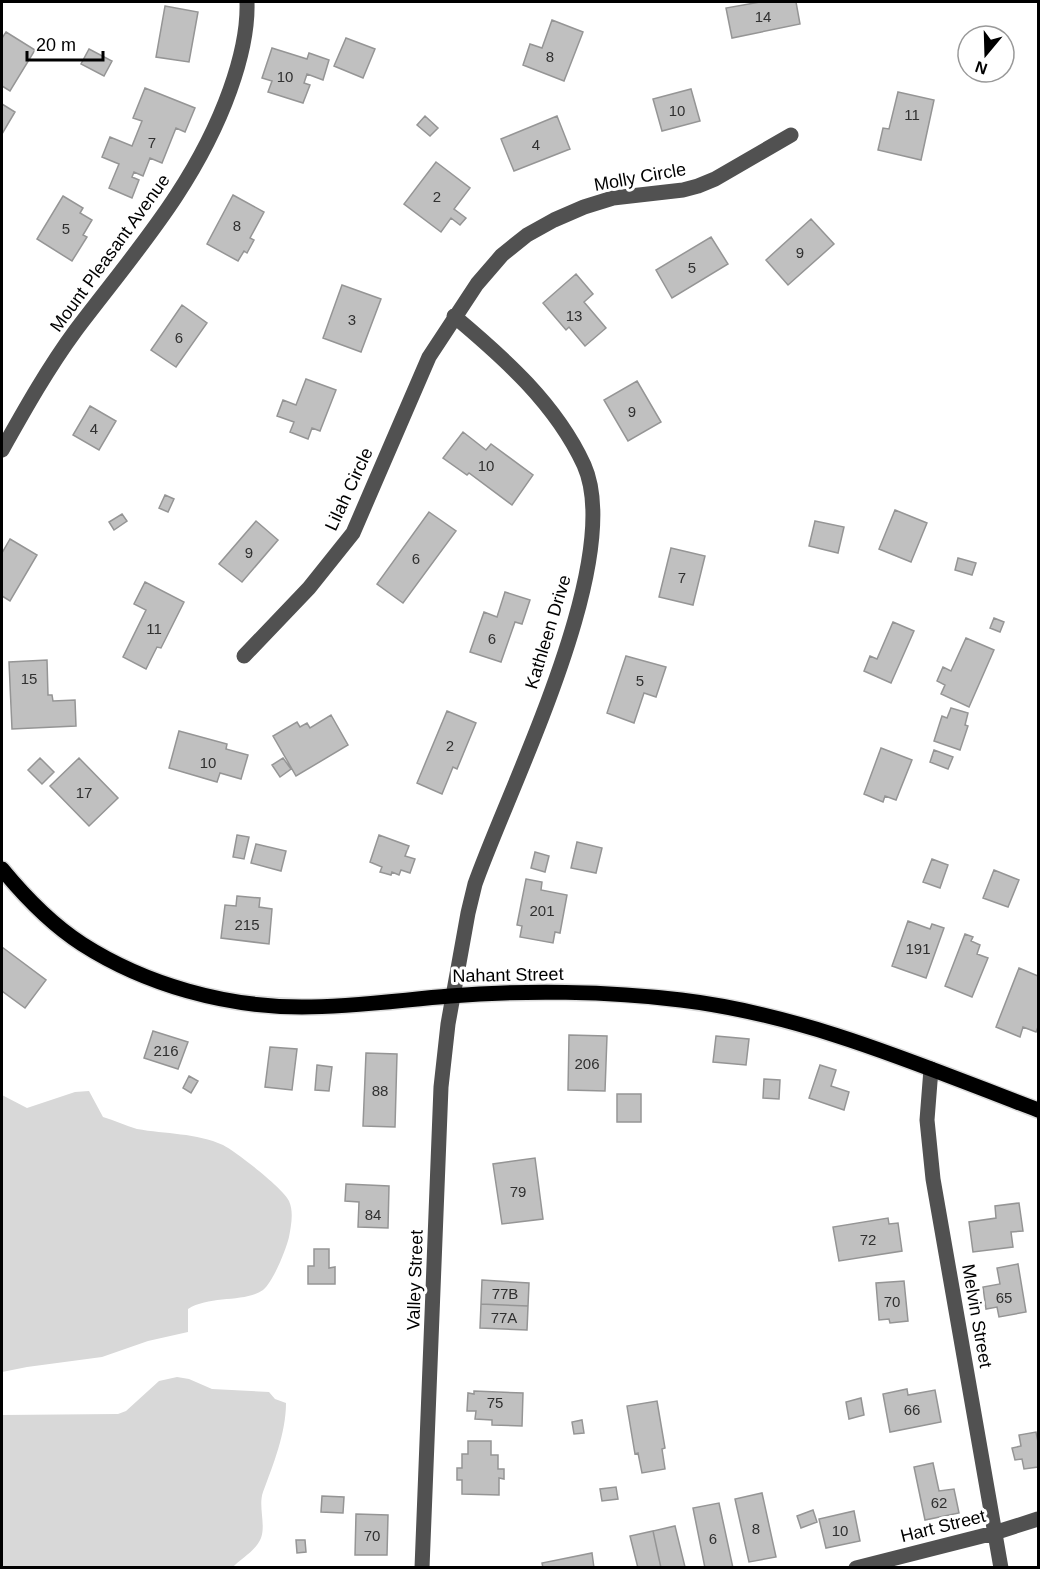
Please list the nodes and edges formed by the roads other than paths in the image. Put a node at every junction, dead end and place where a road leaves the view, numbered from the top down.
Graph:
1 (247, 2) edge
2 (791, 135) dead end
3 (454, 316) junction
4 (2, 450) edge
5 (244, 656) dead end
6 (2, 869) edge
7 (453, 996) junction
8 (931, 1069) junction
9 (1038, 1110) edge
10 (1038, 1519) edge
11 (994, 1533) junction
12 (422, 1568) edge
13 (856, 1568) edge
14 (1000, 1568) edge

1 - 4 street, Mount Pleasant Avenue
2 - 3 street, Molly Circle
3 - 5 street, Lilah Circle
3 - 7 street, Kathleen Drive
6 - 7 main road, Nahant Street
7 - 8 main road, Nahant Street
7 - 12 street, Valley Street
8 - 9 main road, Nahant Street
8 - 11 street, Melvin Street
10 - 11 street, Hart Street
11 - 13 street, Hart Street
11 - 14 street, Melvin Street

